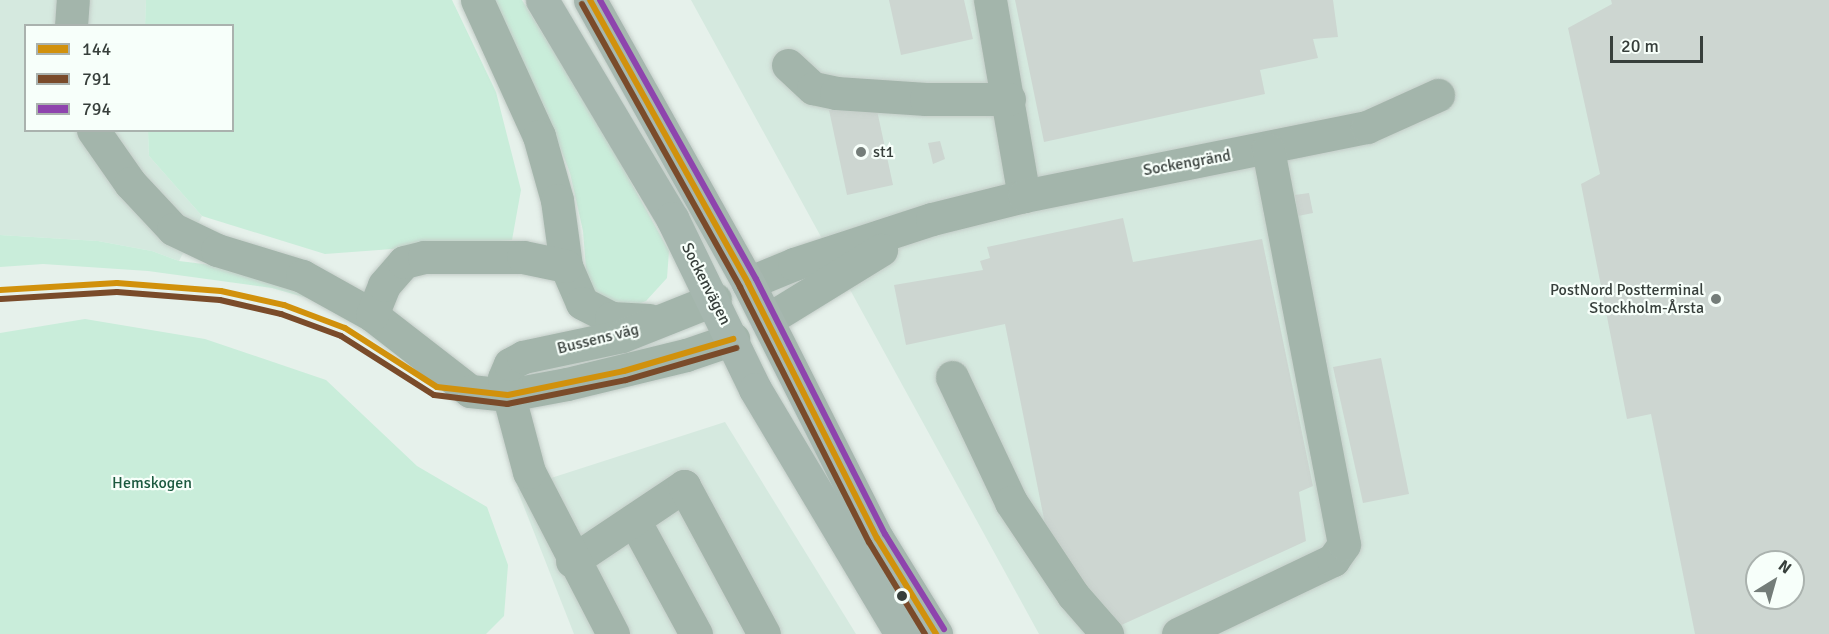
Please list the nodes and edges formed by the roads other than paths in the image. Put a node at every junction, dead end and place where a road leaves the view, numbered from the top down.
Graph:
1 (73, 0) edge
2 (477, 0) edge
3 (542, 0) edge
4 (590, 0) edge
5 (990, 0) edge
6 (71, 24) edge
7 (788, 65) dead end
8 (1438, 95) dead end
9 (1009, 99) junction
10 (94, 132) edge
11 (1268, 149) junction
12 (1024, 196) junction
13 (932, 219) junction
14 (566, 266) junction
15 (748, 284) junction
16 (715, 299) junction
17 (372, 315) junction
18 (666, 320) junction
19 (767, 320) junction
20 (733, 339) junction
21 (952, 377) dead end
22 (508, 395) junction
23 (634, 520) junction
24 (572, 561) junction
25 (613, 634) edge
26 (696, 634) edge
27 (764, 634) edge
28 (901, 634) edge
29 (936, 634) edge
30 (1107, 634) edge
31 (1178, 634) edge

1 - 6 street
2 - 14 street
3 - 16 main road, Sockenvägen
4 - 15 main road
5 - 9 street
7 - 9 street
8 - 11 street, Sockengränd
9 - 12 street
10 - 17 street
11 - 12 street, Sockengränd
11 - 31 street
12 - 13 street, Sockengränd
13 - 15 street, Sockengränd
13 - 19 street, Sockengränd
14 - 17 street
14 - 18 street
15 - 16 main road
15 - 19 main road
16 - 18 street, Bussens väg
16 - 20 main road, Sockenvägen
17 - 22 street
18 - 22 street, Bussens väg
19 - 20 main road
19 - 29 main road
20 - 22 street
20 - 28 main road, Sockenvägen
21 - 30 street
22 - 24 street, Bussens väg
23 - 24 street
23 - 26 street
23 - 27 street
24 - 25 street, Bussens väg

